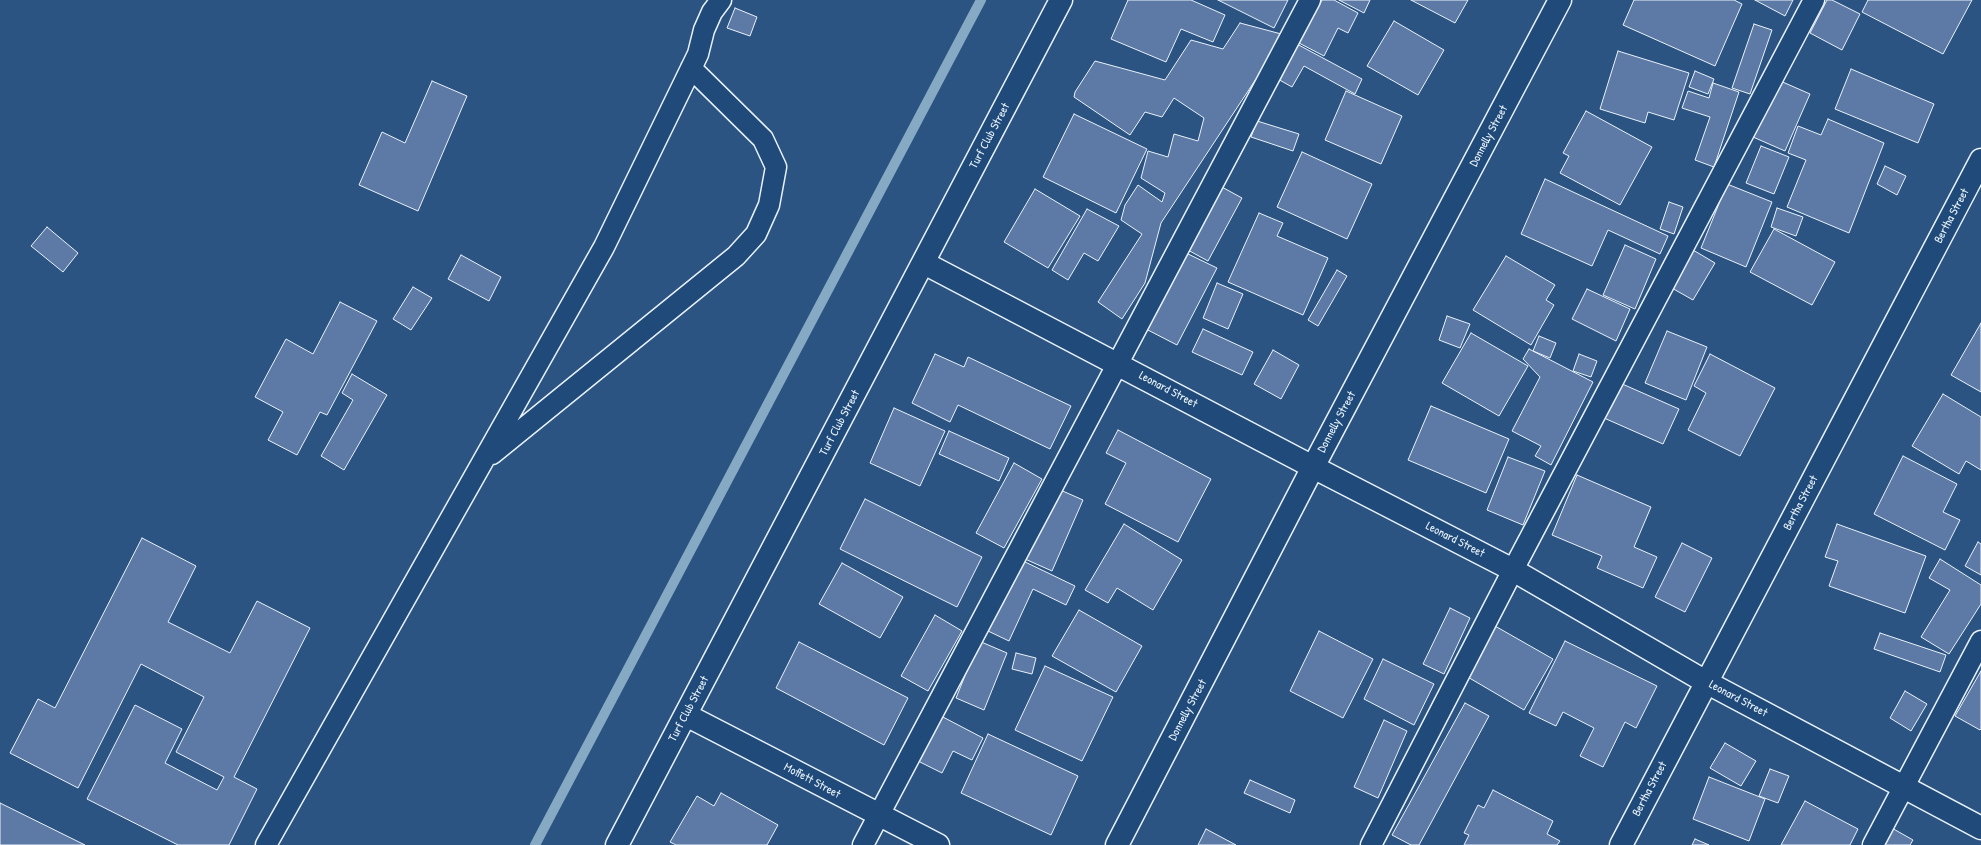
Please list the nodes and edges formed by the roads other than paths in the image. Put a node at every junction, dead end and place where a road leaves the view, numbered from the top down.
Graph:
1 (721, 0) edge
2 (1061, 0) edge
3 (1310, 0) edge
4 (1560, 0) edge
5 (1814, 0) edge
6 (691, 68) junction
7 (1981, 160) edge
8 (924, 263) junction
9 (1118, 364) junction
10 (483, 461) junction
11 (1313, 467) junction
12 (1513, 570) junction
13 (1981, 641) edge
14 (1706, 682) junction
15 (686, 715) junction
16 (1903, 787) junction
17 (878, 816) junction
18 (1981, 828) edge
19 (266, 845) edge
20 (617, 845) edge
21 (863, 845) edge
22 (938, 845) edge
23 (1117, 845) edge
24 (1371, 845) edge
25 (1621, 845) edge
26 (1873, 845) edge

1 - 6 lane
2 - 8 street, Turf Club Street
3 - 9 lane
4 - 11 street, Donnelly Street
5 - 12 lane
6 - 10 lane
6 - 10 lane
7 - 14 street, Bertha Street
8 - 9 street, Leonard Street
8 - 15 street, Turf Club Street
9 - 11 street, Leonard Street
9 - 17 lane
10 - 19 lane
11 - 12 street, Leonard Street
11 - 23 street, Donnelly Street
12 - 14 street, Leonard Street
12 - 24 lane
13 - 16 lane
14 - 16 street, Leonard Street
14 - 25 street, Bertha Street
15 - 17 street, Moffett Street
15 - 20 street, Turf Club Street
16 - 18 street, Leonard Street
16 - 26 lane
17 - 21 lane
17 - 22 street, Moffett Street

